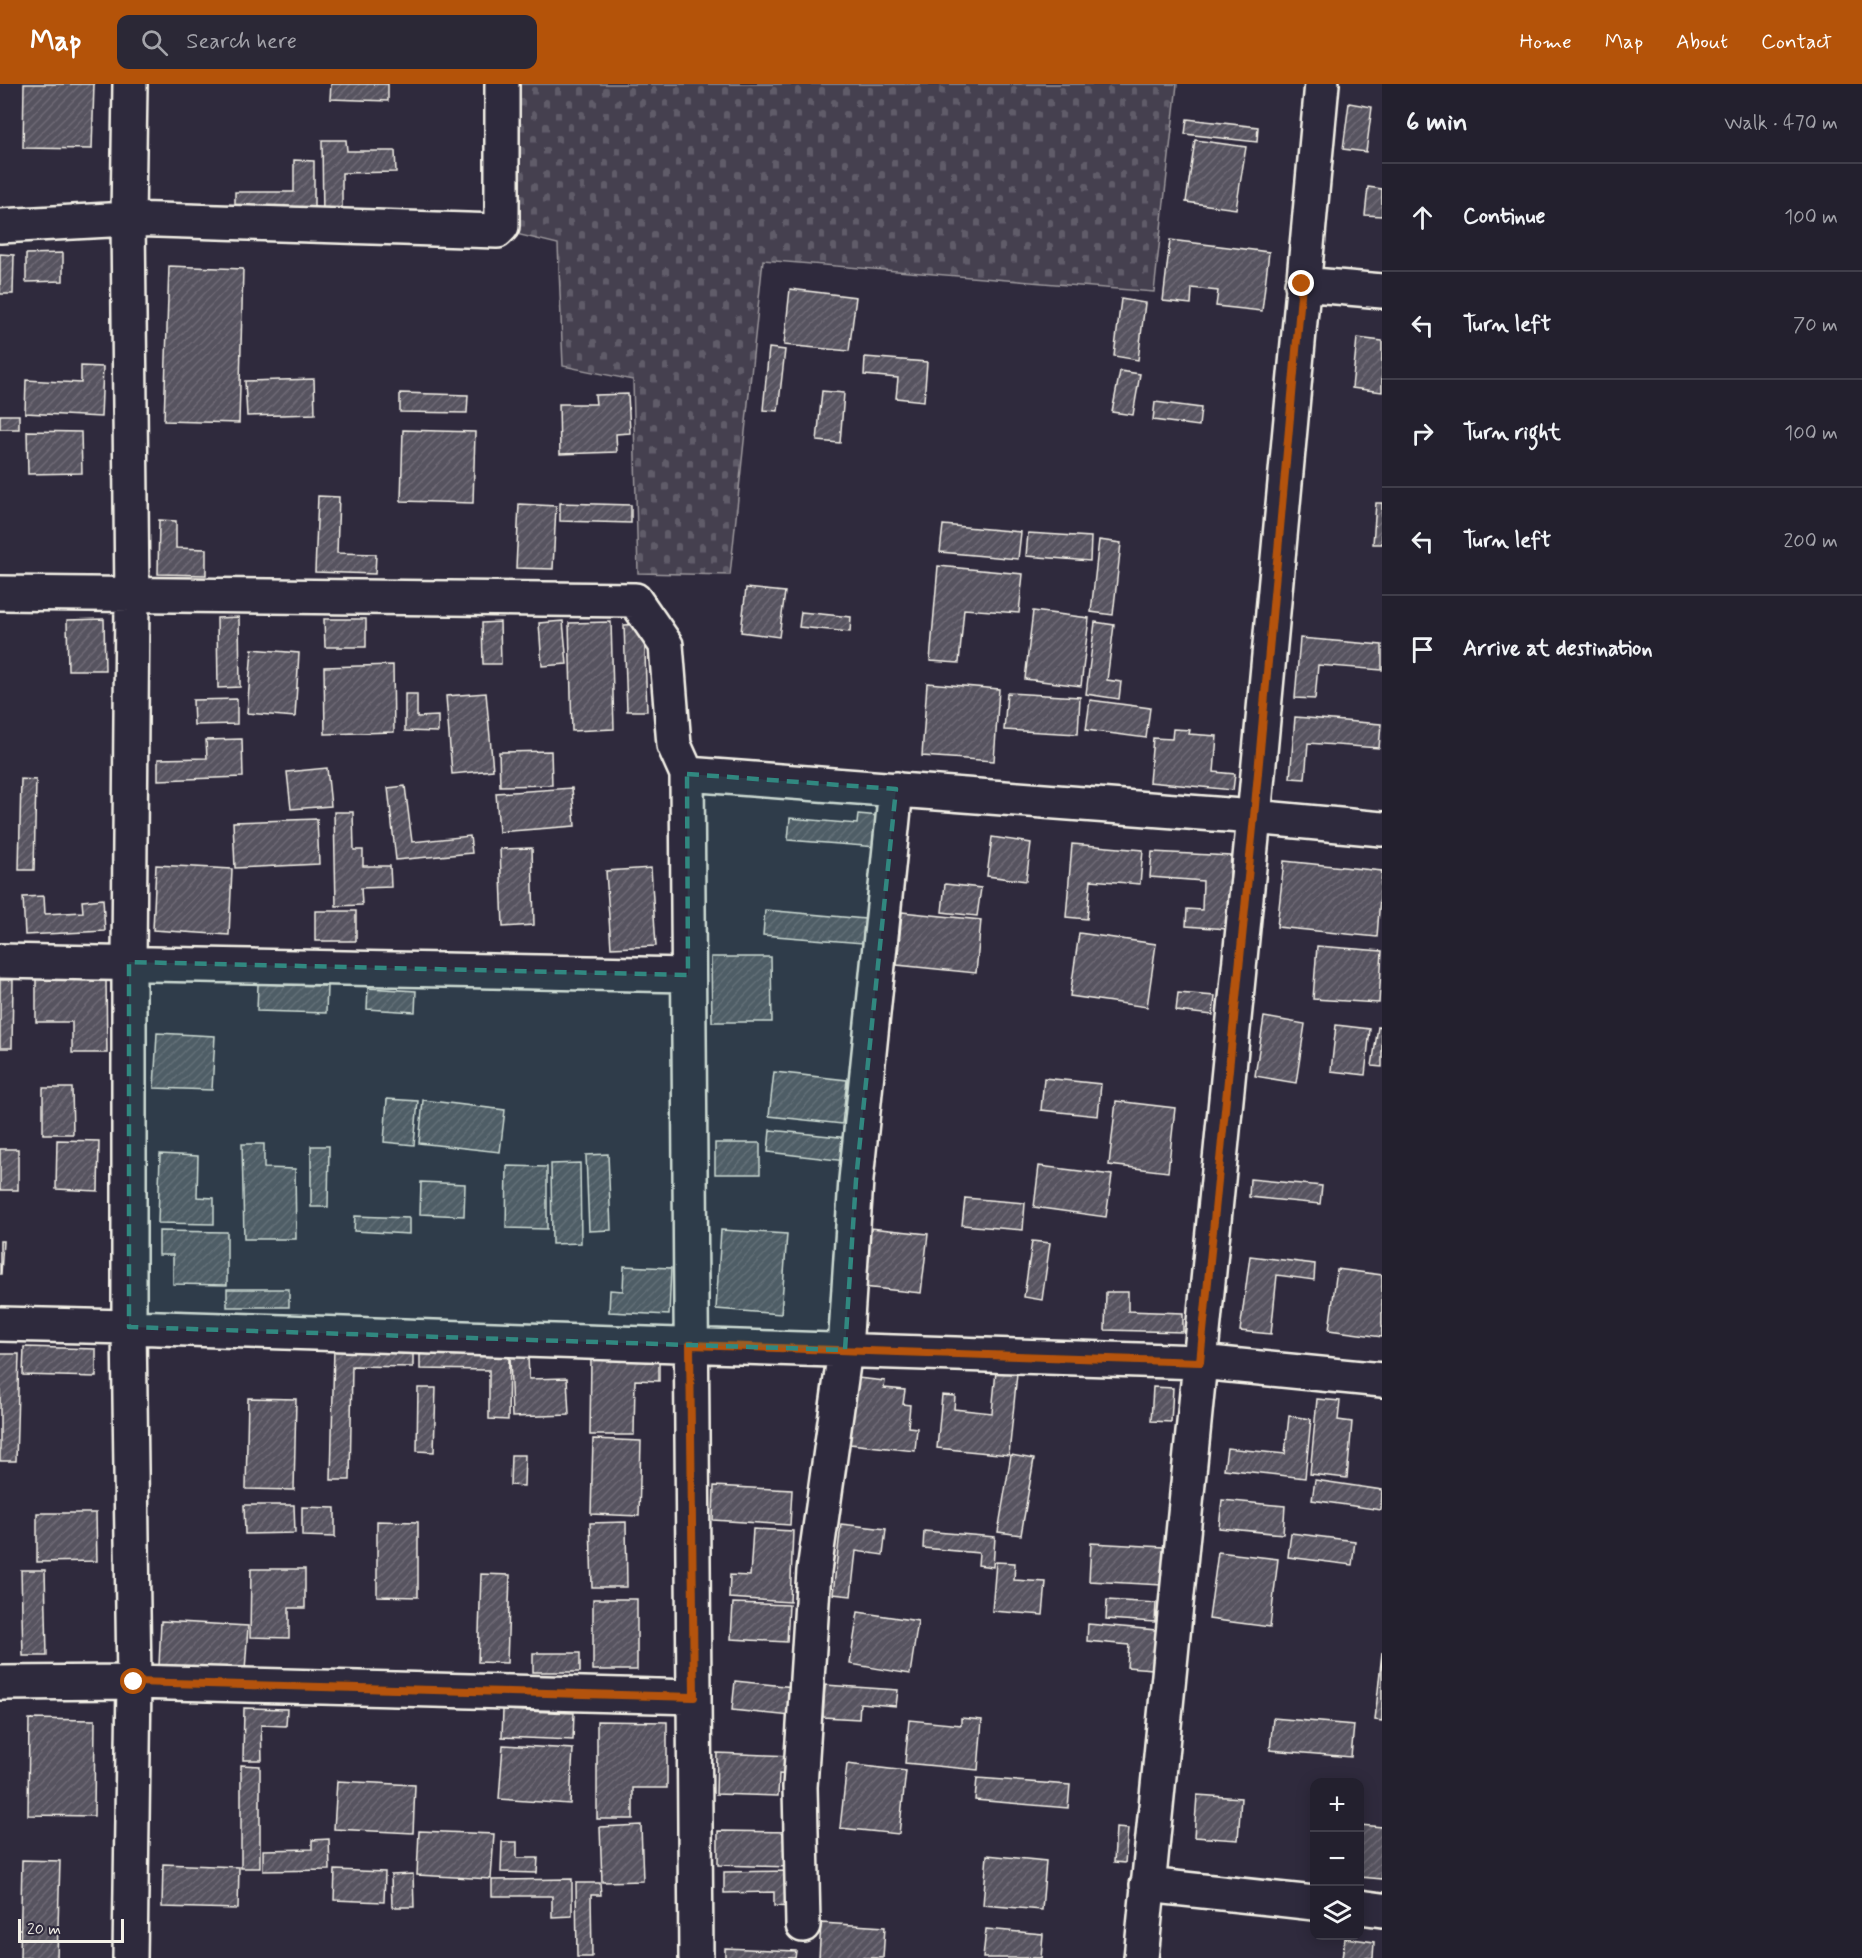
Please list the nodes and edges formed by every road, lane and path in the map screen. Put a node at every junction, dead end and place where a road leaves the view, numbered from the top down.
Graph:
1 (130, 84) edge
2 (502, 84) edge
3 (1322, 84) edge
4 (128, 219) junction
5 (0, 226) edge
6 (1302, 284) junction
7 (1382, 291) edge
8 (0, 593) edge
9 (132, 596) junction
10 (687, 774) junction
11 (896, 789) junction
12 (1254, 817) junction
13 (1382, 829) edge
14 (0, 961) edge
15 (129, 962) junction
16 (688, 975) junction
17 (0, 1324) edge
18 (129, 1326) junction
19 (690, 1345) junction
20 (845, 1350) junction
21 (1200, 1362) junction
22 (1382, 1380) edge
23 (134, 1682) junction
24 (0, 1683) edge
25 (694, 1697) junction
26 (1147, 1886) junction
27 (1310, 1903) edge
28 (1364, 1908) edge
29 (1382, 1910) edge
30 (803, 1925) dead end
31 (130, 1958) edge
32 (696, 1958) edge
33 (1141, 1958) edge

1 - 4 street
2 - 4 street
3 - 6 street
4 - 5 street
4 - 9 street
6 - 7 street
6 - 12 street
8 - 9 street
9 - 10 street
9 - 15 street
10 - 11 street
10 - 16 street
11 - 12 street
11 - 20 street
12 - 13 street
12 - 21 street
14 - 15 street
15 - 16 street
15 - 18 street
16 - 19 street
17 - 18 street
18 - 19 street
18 - 23 street
19 - 20 street
19 - 25 street
20 - 21 street
20 - 30 street
21 - 22 street
21 - 26 street
23 - 24 street
23 - 25 street
23 - 31 street
25 - 32 street
26 - 27 street
26 - 33 street
28 - 29 street

